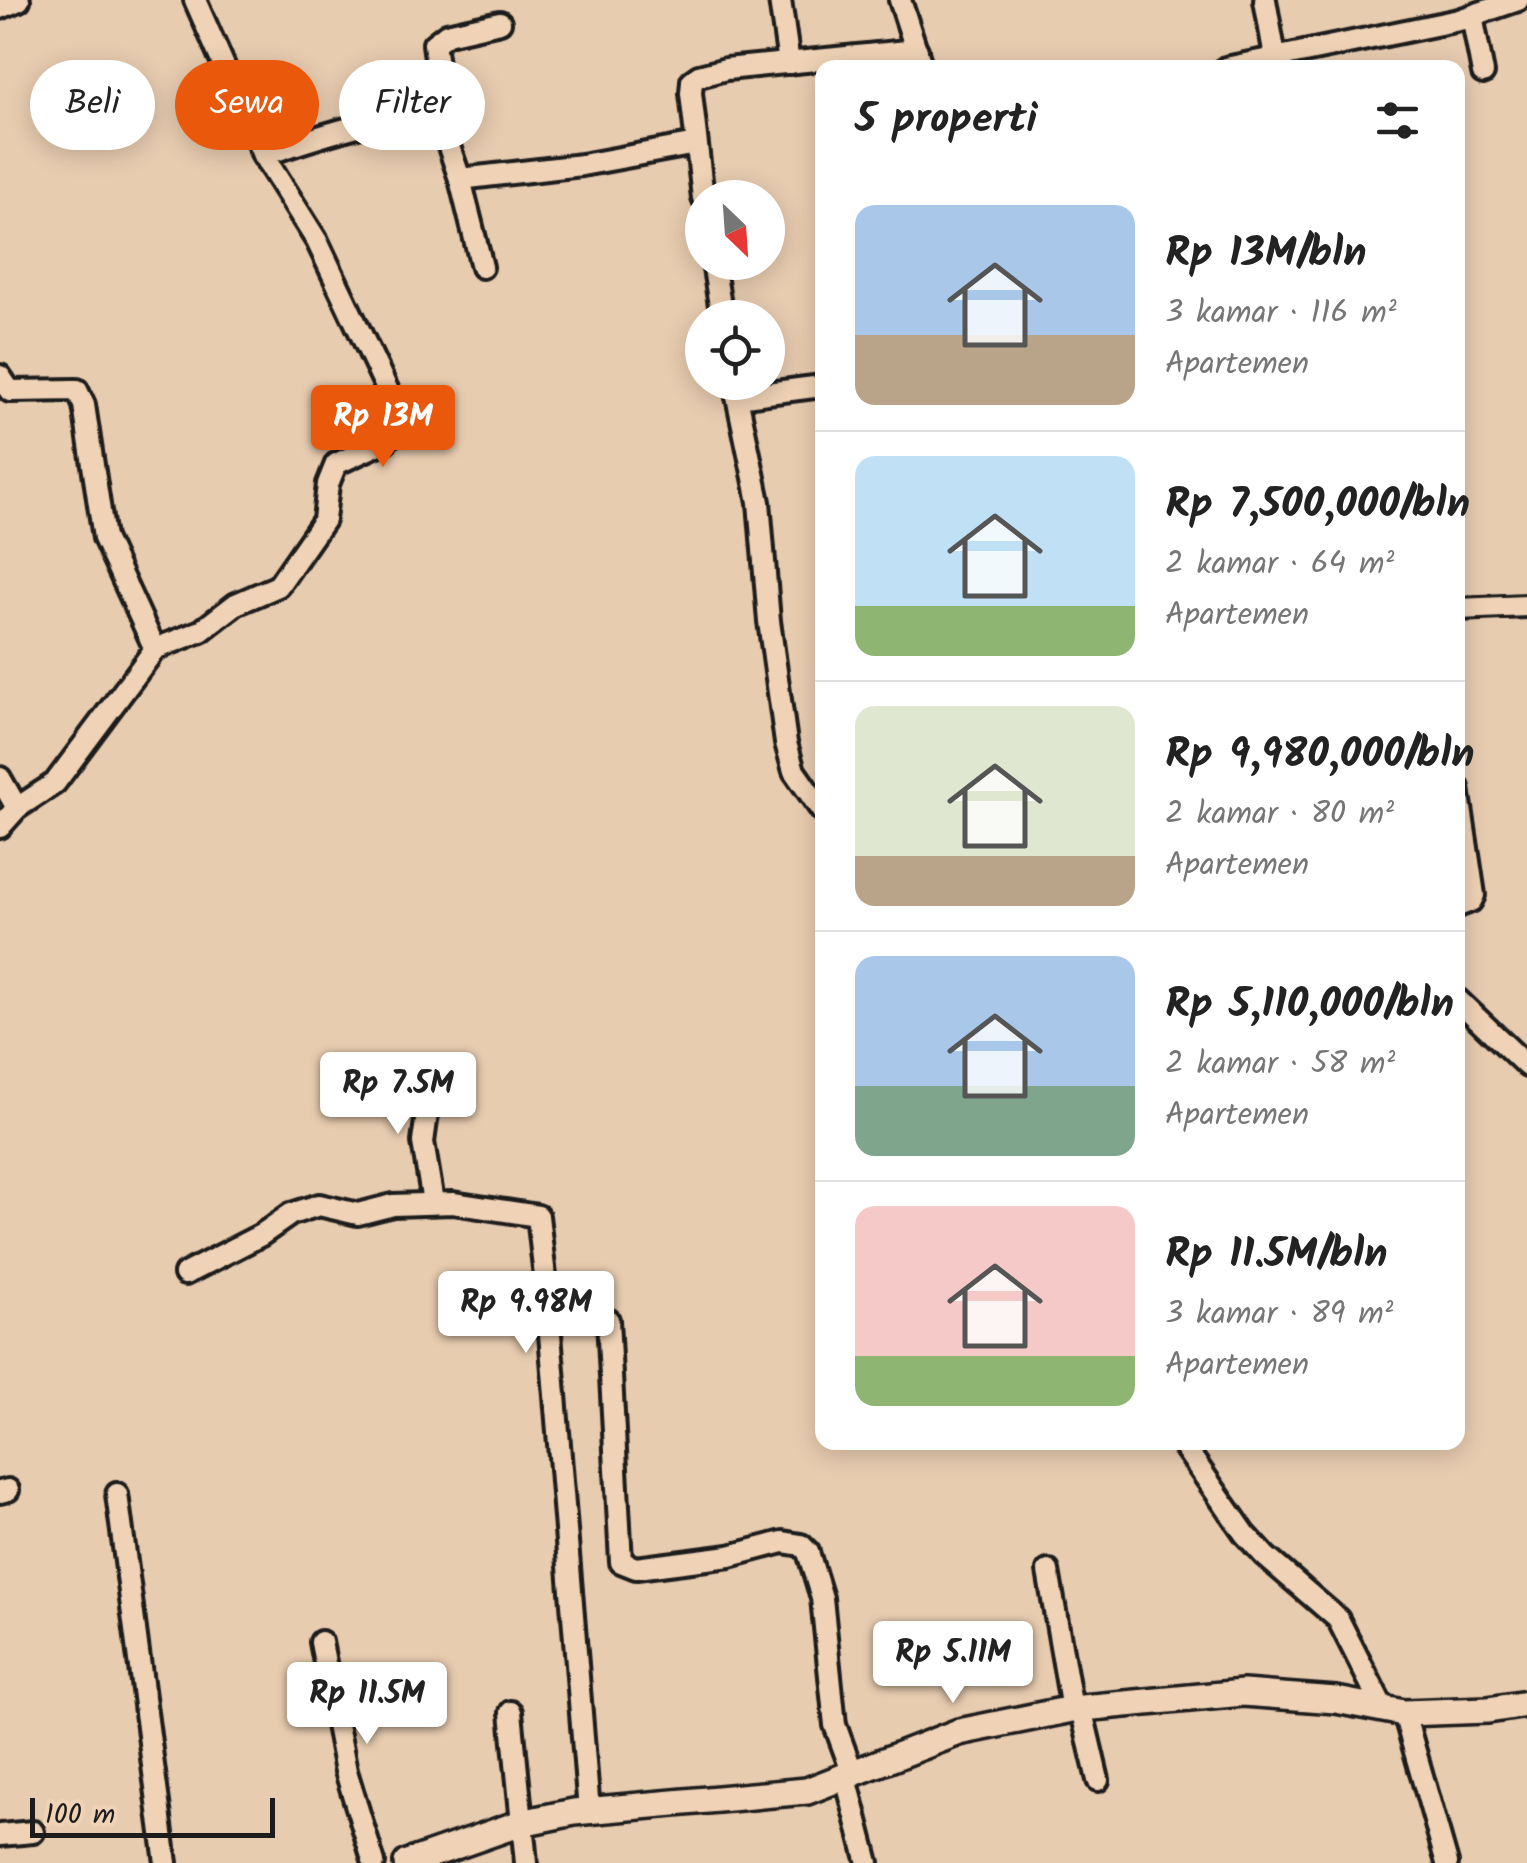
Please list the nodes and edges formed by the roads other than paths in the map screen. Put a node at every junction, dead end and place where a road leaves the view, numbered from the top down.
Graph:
1 (19, 0) edge
2 (196, 0) edge
3 (780, 0) edge
4 (900, 0) edge
5 (1265, 0) edge
6 (1518, 0) edge
7 (0, 8) edge
8 (1463, 12) edge
9 (500, 22) dead end
10 (919, 59) edge
11 (436, 60) edge
12 (886, 60) edge
13 (1276, 60) edge
14 (1288, 60) edge
15 (815, 62) edge
16 (789, 63) junction
17 (1483, 73) dead end
18 (339, 131) edge
19 (696, 144) junction
20 (450, 150) edge
21 (263, 155) junction
22 (460, 179) junction
23 (701, 180) edge
24 (482, 266) dead end
25 (1, 379) edge
26 (815, 386) edge
27 (785, 388) edge
28 (737, 400) edge
29 (1527, 606) edge
30 (1465, 609) edge
31 (155, 648) junction
32 (0, 778) edge
33 (815, 801) edge
34 (17, 808) junction
35 (0, 827) edge
36 (1465, 835) edge
37 (1465, 903) edge
38 (1465, 1007) edge
39 (1527, 1066) edge
40 (432, 1071) dead end
41 (433, 1202) junction
42 (184, 1274) dead end
43 (608, 1320) dead end
44 (1187, 1450) edge
45 (117, 1494) dead end
46 (1048, 1570) dead end
47 (322, 1642) dead end
48 (1527, 1704) edge
49 (1076, 1709) junction
50 (1394, 1711) junction
51 (511, 1712) dead end
52 (850, 1776) junction
53 (1098, 1780) dead end
54 (589, 1811) junction
55 (521, 1823) junction
56 (34, 1832) dead end
57 (0, 1835) edge
58 (166, 1863) edge
59 (374, 1863) edge
60 (407, 1863) edge
61 (526, 1863) edge
62 (868, 1863) edge
63 (1448, 1863) edge

1 - 7 street
2 - 21 street
3 - 16 street
4 - 10 street
5 - 13 street
6 - 8 street
8 - 14 street
8 - 17 street
9 - 11 street
10 - 12 street
15 - 16 street
16 - 19 street
18 - 21 street
19 - 22 street
19 - 23 street
20 - 22 street
21 - 31 street
22 - 24 street
25 - 31 street
26 - 27 street
28 - 33 street
29 - 30 street
31 - 34 street
32 - 34 street
34 - 35 street
36 - 37 street
38 - 39 street
40 - 41 street
41 - 42 street
41 - 54 street
43 - 52 street
44 - 50 street
45 - 58 street
46 - 49 street
47 - 59 street
48 - 50 street
49 - 50 street
49 - 52 street
49 - 53 street
50 - 63 street
51 - 55 street
52 - 54 street
52 - 62 street
54 - 55 street
55 - 60 street
55 - 61 street
56 - 57 street

